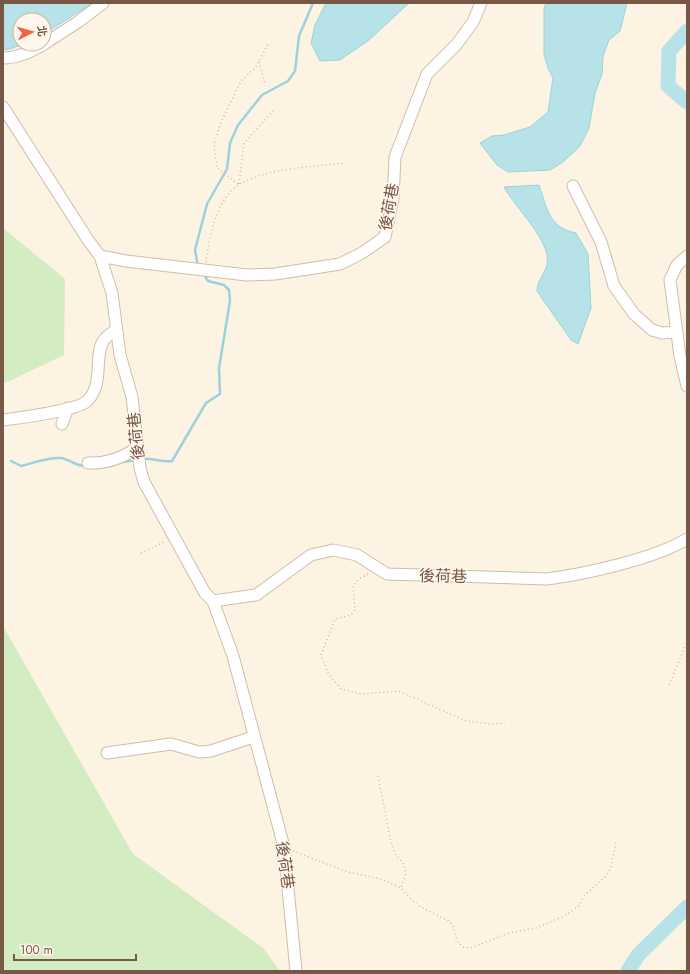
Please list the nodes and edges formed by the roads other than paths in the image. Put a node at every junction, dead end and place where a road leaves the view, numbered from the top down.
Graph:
1 (103, 3) edge
2 (481, 3) edge
3 (52, 39) edge
4 (30, 52) edge
5 (3, 58) edge
6 (3, 107) edge
7 (573, 186) dead end
8 (100, 256) junction
9 (687, 256) edge
10 (116, 330) junction
11 (676, 332) junction
12 (687, 386) edge
13 (68, 408) junction
14 (3, 420) edge
15 (62, 424) dead end
16 (137, 448) junction
17 (88, 463) dead end
18 (687, 539) edge
19 (213, 601) junction
20 (253, 737) junction
21 (107, 754) dead end
22 (296, 971) edge

1 - 3 street
2 - 8 street, 後荷巷
4 - 5 street
6 - 8 street, 後荷巷
7 - 11 street
8 - 10 street, 後荷巷
9 - 11 street
10 - 13 street
10 - 16 street, 後荷巷
11 - 12 street
13 - 14 street
13 - 15 street
16 - 17 street
16 - 19 street, 後荷巷
18 - 19 street, 後荷巷
19 - 20 street, 後荷巷
20 - 21 street
20 - 22 street, 後荷巷

